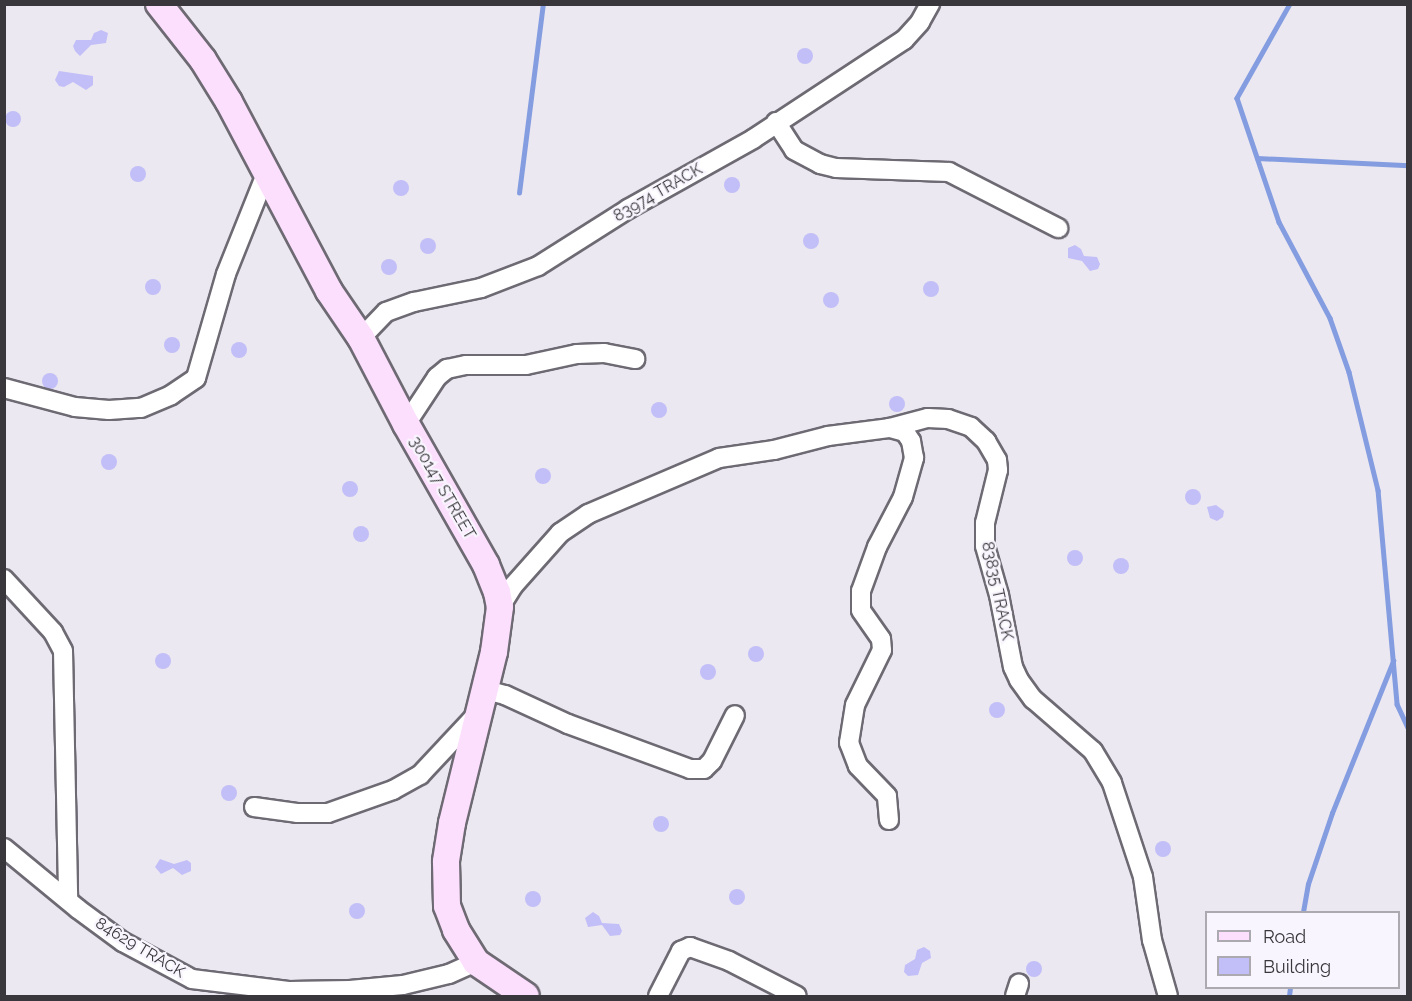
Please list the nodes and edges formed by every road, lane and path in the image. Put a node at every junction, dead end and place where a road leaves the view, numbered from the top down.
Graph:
1 (159, 4) edge
2 (930, 4) edge
3 (776, 122) junction
4 (266, 174) junction
5 (1058, 228) dead end
6 (362, 338) junction
7 (636, 359) dead end
8 (4, 388) edge
9 (406, 424) junction
10 (890, 429) junction
11 (4, 579) edge
12 (500, 607) junction
13 (484, 700) junction
14 (735, 715) dead end
15 (254, 807) dead end
16 (889, 820) dead end
17 (4, 848) edge
18 (68, 900) junction
19 (476, 962) junction
20 (526, 996) edge
21 (658, 996) edge
22 (797, 996) edge
23 (1167, 996) edge

1 - 4 street, 300147 STREET
2 - 3 street, 83974 TRACK
3 - 5 street
3 - 6 street, 83974 TRACK
4 - 6 street, 300147 STREET
4 - 8 street
6 - 9 street, 300147 STREET
7 - 9 street
9 - 12 street, 300147 STREET
10 - 12 street, 83835 TRACK
10 - 16 street
10 - 23 street, 83835 TRACK
11 - 18 street
12 - 13 street, 300147 STREET
13 - 14 street
13 - 15 street
13 - 19 street, 300147 STREET
17 - 18 street, 84629 TRACK
18 - 19 street, 84629 TRACK
19 - 20 street, 300147 STREET
21 - 22 street

